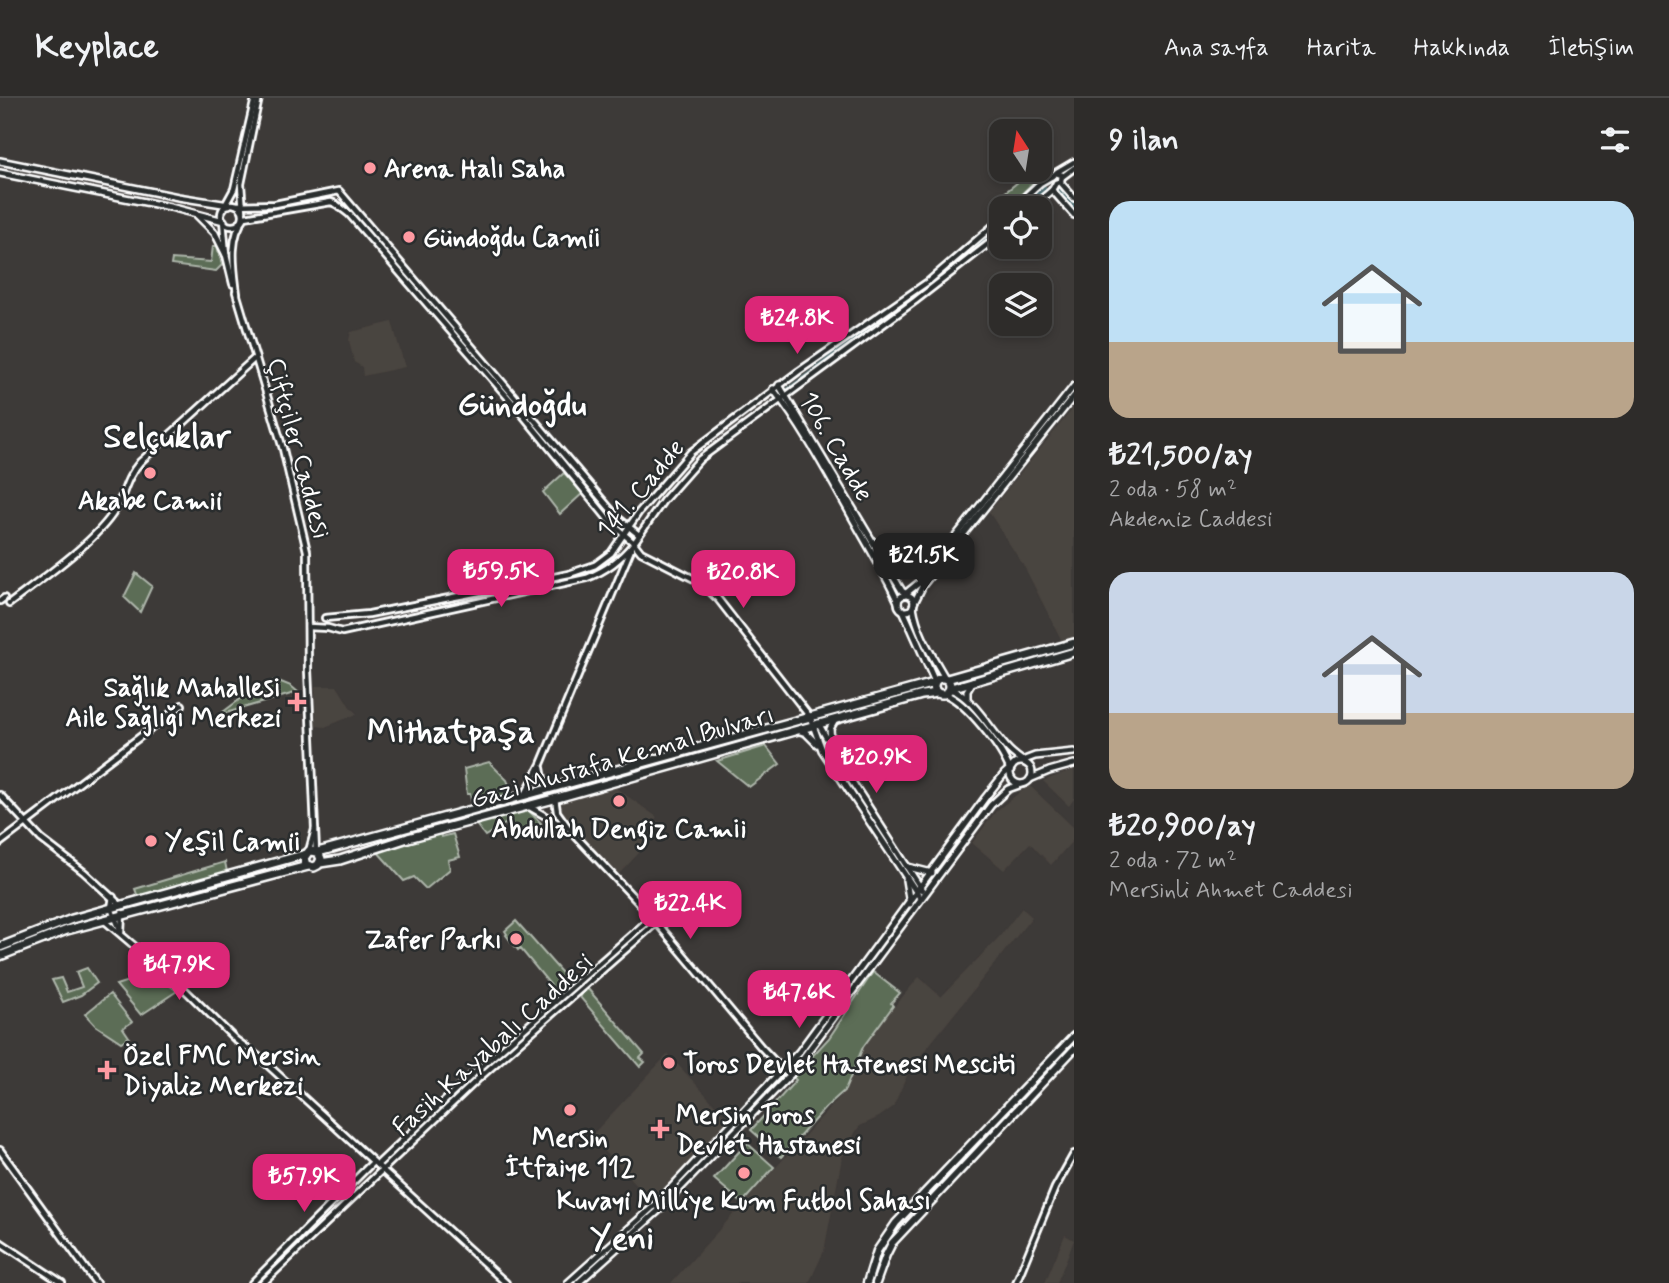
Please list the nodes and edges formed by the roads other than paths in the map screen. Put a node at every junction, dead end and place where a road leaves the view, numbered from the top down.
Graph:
1 (257, 98) edge
2 (0, 161) edge
3 (1074, 162) edge
4 (1074, 168) edge
5 (0, 173) edge
6 (1055, 174) junction
7 (1059, 180) junction
8 (1052, 190) junction
9 (339, 191) junction
10 (1026, 196) edge
11 (1045, 196) edge
12 (1074, 198) edge
13 (334, 202) junction
14 (231, 206) junction
15 (195, 213) junction
16 (1074, 215) edge
17 (242, 219) junction
18 (223, 220) junction
19 (989, 229) edge
20 (989, 244) edge
21 (226, 255) junction
22 (929, 281) junction
23 (933, 288) junction
24 (237, 293) junction
25 (436, 303) junction
26 (429, 306) junction
27 (834, 346) junction
28 (840, 355) junction
29 (256, 358) junction
30 (1074, 386) edge
31 (780, 392) junction
32 (1074, 396) edge
33 (629, 527) junction
34 (639, 535) junction
35 (624, 536) junction
36 (634, 543) junction
37 (641, 552) junction
38 (629, 555) junction
39 (607, 570) junction
40 (619, 576) junction
41 (906, 595) junction
42 (898, 602) junction
43 (9, 604) dead end
44 (914, 604) junction
45 (903, 610) junction
46 (325, 618) dead end
47 (308, 627) junction
48 (1074, 643) edge
49 (1074, 653) edge
50 (946, 679) junction
51 (973, 681) junction
52 (935, 682) junction
53 (946, 691) junction
54 (967, 699) junction
55 (182, 705) dead end
56 (836, 718) junction
57 (813, 722) junction
58 (794, 730) junction
59 (832, 746) junction
60 (822, 750) junction
61 (1074, 752) edge
62 (541, 764) junction
63 (1074, 764) edge
64 (1017, 767) junction
65 (1030, 779) junction
66 (1022, 784) junction
67 (551, 789) junction
68 (848, 791) junction
69 (858, 791) junction
70 (0, 795) edge
71 (525, 795) junction
72 (555, 798) junction
73 (527, 806) junction
74 (24, 823) junction
75 (570, 830) junction
76 (0, 843) edge
77 (312, 852) junction
78 (320, 863) junction
79 (309, 866) junction
80 (906, 866) junction
81 (932, 873) junction
82 (905, 877) junction
83 (921, 893) junction
84 (113, 897) junction
85 (909, 904) junction
86 (120, 905) junction
87 (111, 908) junction
88 (122, 915) junction
89 (652, 917) junction
90 (113, 918) junction
91 (104, 920) junction
92 (657, 922) junction
93 (121, 933) junction
94 (0, 947) edge
95 (0, 956) edge
96 (1074, 1036) edge
97 (1074, 1049) edge
98 (782, 1069) junction
99 (791, 1074) junction
100 (0, 1150) edge
101 (1074, 1154) edge
102 (375, 1164) junction
103 (382, 1170) junction
104 (0, 1242) edge
105 (62, 1283) edge
106 (96, 1283) edge
107 (251, 1283) edge
108 (263, 1283) edge
109 (506, 1283) edge
110 (568, 1283) edge
111 (578, 1283) edge
112 (867, 1283) edge
113 (876, 1283) edge
114 (1016, 1283) edge

1 - 14 street
1 - 14 street
2 - 14 main road
3 - 6 street
4 - 7 street
5 - 15 main road
6 - 7 street
6 - 7 street
6 - 10 street
7 - 8 street
7 - 12 street
8 - 11 street
8 - 16 street
9 - 13 street
9 - 14 street
9 - 25 street
13 - 17 street
13 - 26 street
14 - 17 street, Çiftçiler Caddesi
14 - 18 street, Çiftçiler Caddesi
15 - 18 main road
15 - 21 main road
17 - 18 street
17 - 24 street, Çiftçiler Caddesi
18 - 21 street, Çiftçiler Caddesi
19 - 22 street, 141. Cadde
20 - 23 street, 141. Cadde
21 - 24 street, Çiftçiler Caddesi
22 - 23 street
22 - 27 street, 141. Cadde
23 - 28 street, 141. Cadde
24 - 29 street, Çiftçiler Caddesi
25 - 26 street
25 - 33 street
26 - 35 street
27 - 28 street
27 - 31 street, 141. Cadde
28 - 31 street, 141. Cadde
29 - 43 street
29 - 47 street, Çiftçiler Caddesi
30 - 41 main road
31 - 33 street, 141. Cadde
31 - 34 street, 141. Cadde
31 - 41 main road, 106. Cadde
31 - 42 main road, 106. Cadde
32 - 44 main road
33 - 34 street
33 - 35 street, 141. Cadde
34 - 36 street, 141. Cadde
35 - 36 street
35 - 46 street, 141. Cadde
36 - 37 street
36 - 38 street
36 - 39 street, 141. Cadde
37 - 38 street
37 - 57 street
38 - 40 street
39 - 40 street
39 - 47 street, 141. Cadde
40 - 62 street
41 - 42 main road
41 - 44 main road, 106. Cadde
42 - 45 main road, 106. Cadde
44 - 45 main road
44 - 50 main road
45 - 52 main road
47 - 77 street, Çiftçiler Caddesi
48 - 50 highway
49 - 51 highway, Gazi Mustafa Kemal Bulvarı
50 - 52 highway, Gazi Mustafa Kemal Bulvarı
50 - 53 highway
51 - 53 highway, Gazi Mustafa Kemal Bulvarı
51 - 54 main road
52 - 53 highway
52 - 57 highway, Gazi Mustafa Kemal Bulvarı
53 - 54 main road
53 - 56 highway, Gazi Mustafa Kemal Bulvarı
53 - 64 main road
54 - 64 main road
55 - 74 street
56 - 57 highway, Gazi Mustafa Kemal Bulvarı
56 - 59 main road
57 - 58 highway, Gazi Mustafa Kemal Bulvarı
57 - 59 main road
57 - 60 main road
57 - 67 highway, Gazi Mustafa Kemal Bulvarı
58 - 60 main road
58 - 72 highway, Gazi Mustafa Kemal Bulvarı
59 - 69 main road
60 - 68 main road
61 - 64 main road
62 - 67 street
62 - 71 street
63 - 65 main road
64 - 65 main road
64 - 66 main road
64 - 81 main road
65 - 66 main road
66 - 83 main road
67 - 71 highway, Gazi Mustafa Kemal Bulvarı
68 - 69 main road
68 - 82 main road
69 - 80 main road
70 - 74 street
71 - 77 highway, Gazi Mustafa Kemal Bulvarı
72 - 73 highway, Gazi Mustafa Kemal Bulvarı
72 - 75 street
73 - 75 street
73 - 78 highway, Gazi Mustafa Kemal Bulvarı
74 - 76 street
74 - 84 street
75 - 89 street
77 - 78 highway
77 - 79 highway
77 - 86 highway, Gazi Mustafa Kemal Bulvarı
78 - 79 highway
79 - 88 highway
80 - 81 main road
80 - 83 main road
81 - 83 main road
82 - 83 main road
82 - 85 main road
83 - 85 main road
83 - 99 main road
84 - 86 street
84 - 87 street
85 - 98 main road
86 - 87 highway, Gazi Mustafa Kemal Bulvarı
86 - 88 street
87 - 90 street
87 - 94 highway, Gazi Mustafa Kemal Bulvarı
88 - 90 highway
88 - 93 street
89 - 92 street
89 - 102 street, Fasih Kayabalı Caddesi
90 - 91 highway
90 - 93 street
91 - 93 street
91 - 95 highway
92 - 98 street
92 - 103 street, Fasih Kayabalı Caddesi
93 - 102 street
96 - 112 main road
97 - 113 main road
98 - 99 street
98 - 110 main road
99 - 111 main road
100 - 106 street
101 - 114 street
102 - 103 street
102 - 107 street, Fasih Kayabalı Caddesi
103 - 108 street, Fasih Kayabalı Caddesi
103 - 109 street
104 - 105 street

